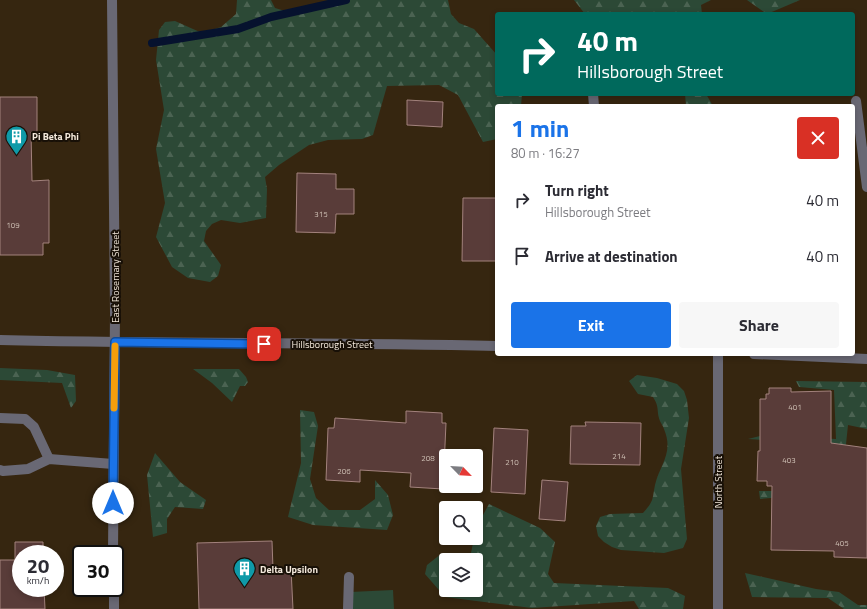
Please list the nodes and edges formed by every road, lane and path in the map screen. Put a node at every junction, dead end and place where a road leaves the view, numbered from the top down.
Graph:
1 (112, 0) edge
2 (856, 100) dead end
3 (867, 187) edge
4 (0, 340) edge
5 (115, 342) junction
6 (495, 346) edge
7 (718, 356) edge
8 (799, 356) edge
9 (867, 359) edge
10 (0, 418) edge
11 (49, 459) junction
12 (113, 464) junction
13 (0, 470) edge
14 (114, 545) edge
15 (349, 577) dead end
16 (114, 597) edge
17 (114, 609) edge
18 (348, 609) edge
19 (718, 609) edge

1 - 5 street, East Rosemary Street
2 - 3 street
4 - 5 street, Hillsborough Street
5 - 6 street, Hillsborough Street
5 - 12 street, East Rosemary Street
7 - 19 street, North Street
8 - 9 street
10 - 11 street
11 - 12 street
11 - 13 street
12 - 14 street, East Rosemary Street
15 - 18 street
16 - 17 street

